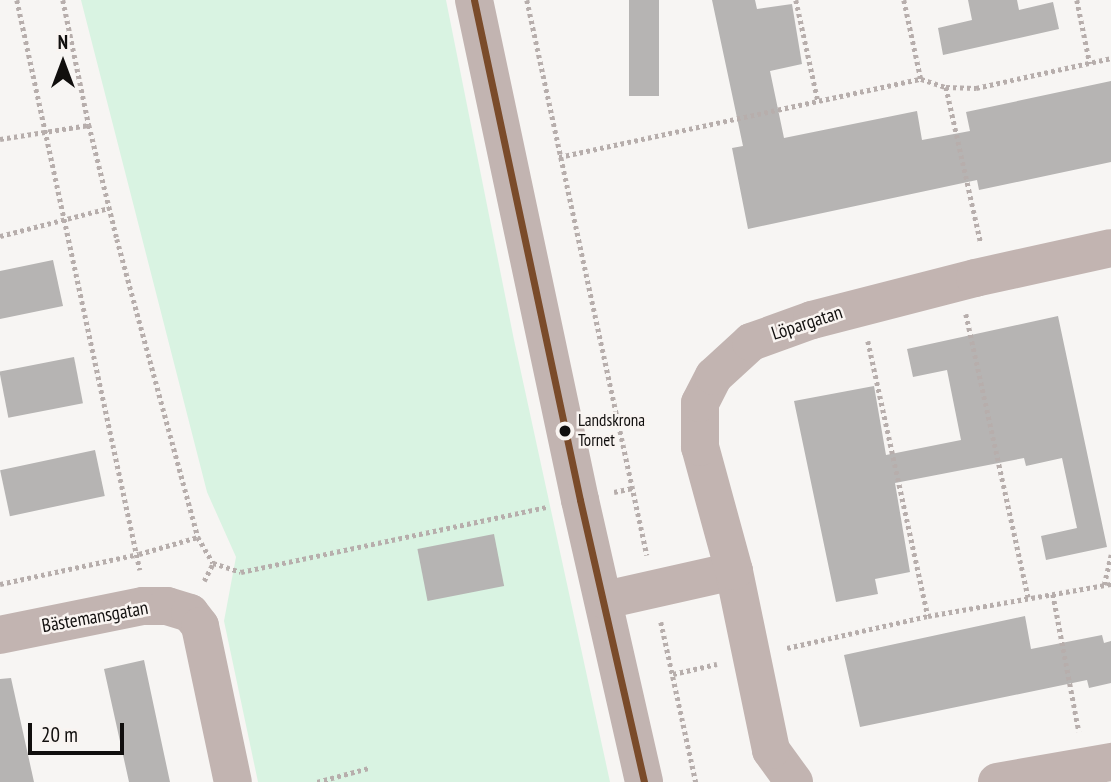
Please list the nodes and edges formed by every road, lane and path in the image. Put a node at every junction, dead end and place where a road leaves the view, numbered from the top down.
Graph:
1 (17, 0) edge
2 (63, 0) edge
3 (474, 0) edge
4 (527, 0) edge
5 (796, 0) edge
6 (904, 0) edge
7 (1077, 0) edge
8 (1111, 58) edge
9 (1090, 64) junction
10 (921, 79) junction
11 (946, 87) junction
12 (818, 101) junction
13 (89, 125) junction
14 (46, 132) junction
15 (0, 139) edge
16 (559, 157) junction
17 (109, 208) junction
18 (65, 218) junction
19 (0, 236) edge
20 (1111, 248) edge
21 (975, 278) junction
22 (861, 306) junction
23 (633, 488) junction
24 (580, 500) junction
25 (198, 537) junction
26 (139, 554) junction
27 (1111, 555) edge
28 (734, 571) junction
29 (0, 584) edge
30 (1111, 584) edge
31 (1104, 585) junction
32 (654, 589) junction
33 (1053, 594) junction
34 (1028, 597) junction
35 (605, 600) junction
36 (143, 606) junction
37 (928, 617) junction
38 (0, 635) edge
39 (752, 656) junction
40 (673, 674) junction
41 (1096, 766) edge
42 (369, 768) dead end
43 (233, 782) edge
44 (317, 782) edge
45 (644, 782) edge
46 (696, 782) edge
47 (794, 782) edge
48 (998, 782) edge

1 - 14 path
2 - 13 path
3 - 24 street
4 - 16 path
5 - 12 path
6 - 10 path
7 - 9 path
8 - 9 path
9 - 11 path
10 - 11 path
10 - 12 path
11 - 21 path
12 - 16 path
13 - 14 path
13 - 17 path
14 - 15 path
14 - 18 path
16 - 23 path
17 - 18 path
17 - 25 path
18 - 19 path
18 - 26 path
20 - 21 street, Löpargatan
21 - 22 street, Löpargatan
21 - 34 path
22 - 28 street, Löpargatan
22 - 37 path
23 - 24 path
23 - 32 path
24 - 25 path
24 - 35 street
25 - 26 path
26 - 29 path
26 - 36 path
27 - 31 path
28 - 32 street
28 - 39 street, Löpargatan
30 - 31 path
31 - 33 path
32 - 35 street
32 - 40 path
33 - 34 path
33 - 41 path
34 - 37 path
35 - 45 street
36 - 38 street, Bästemansgatan
36 - 43 street, Bästemansgatan
37 - 39 path
39 - 40 path
39 - 47 street, Löpargatan
40 - 46 path
41 - 48 street
42 - 44 path

